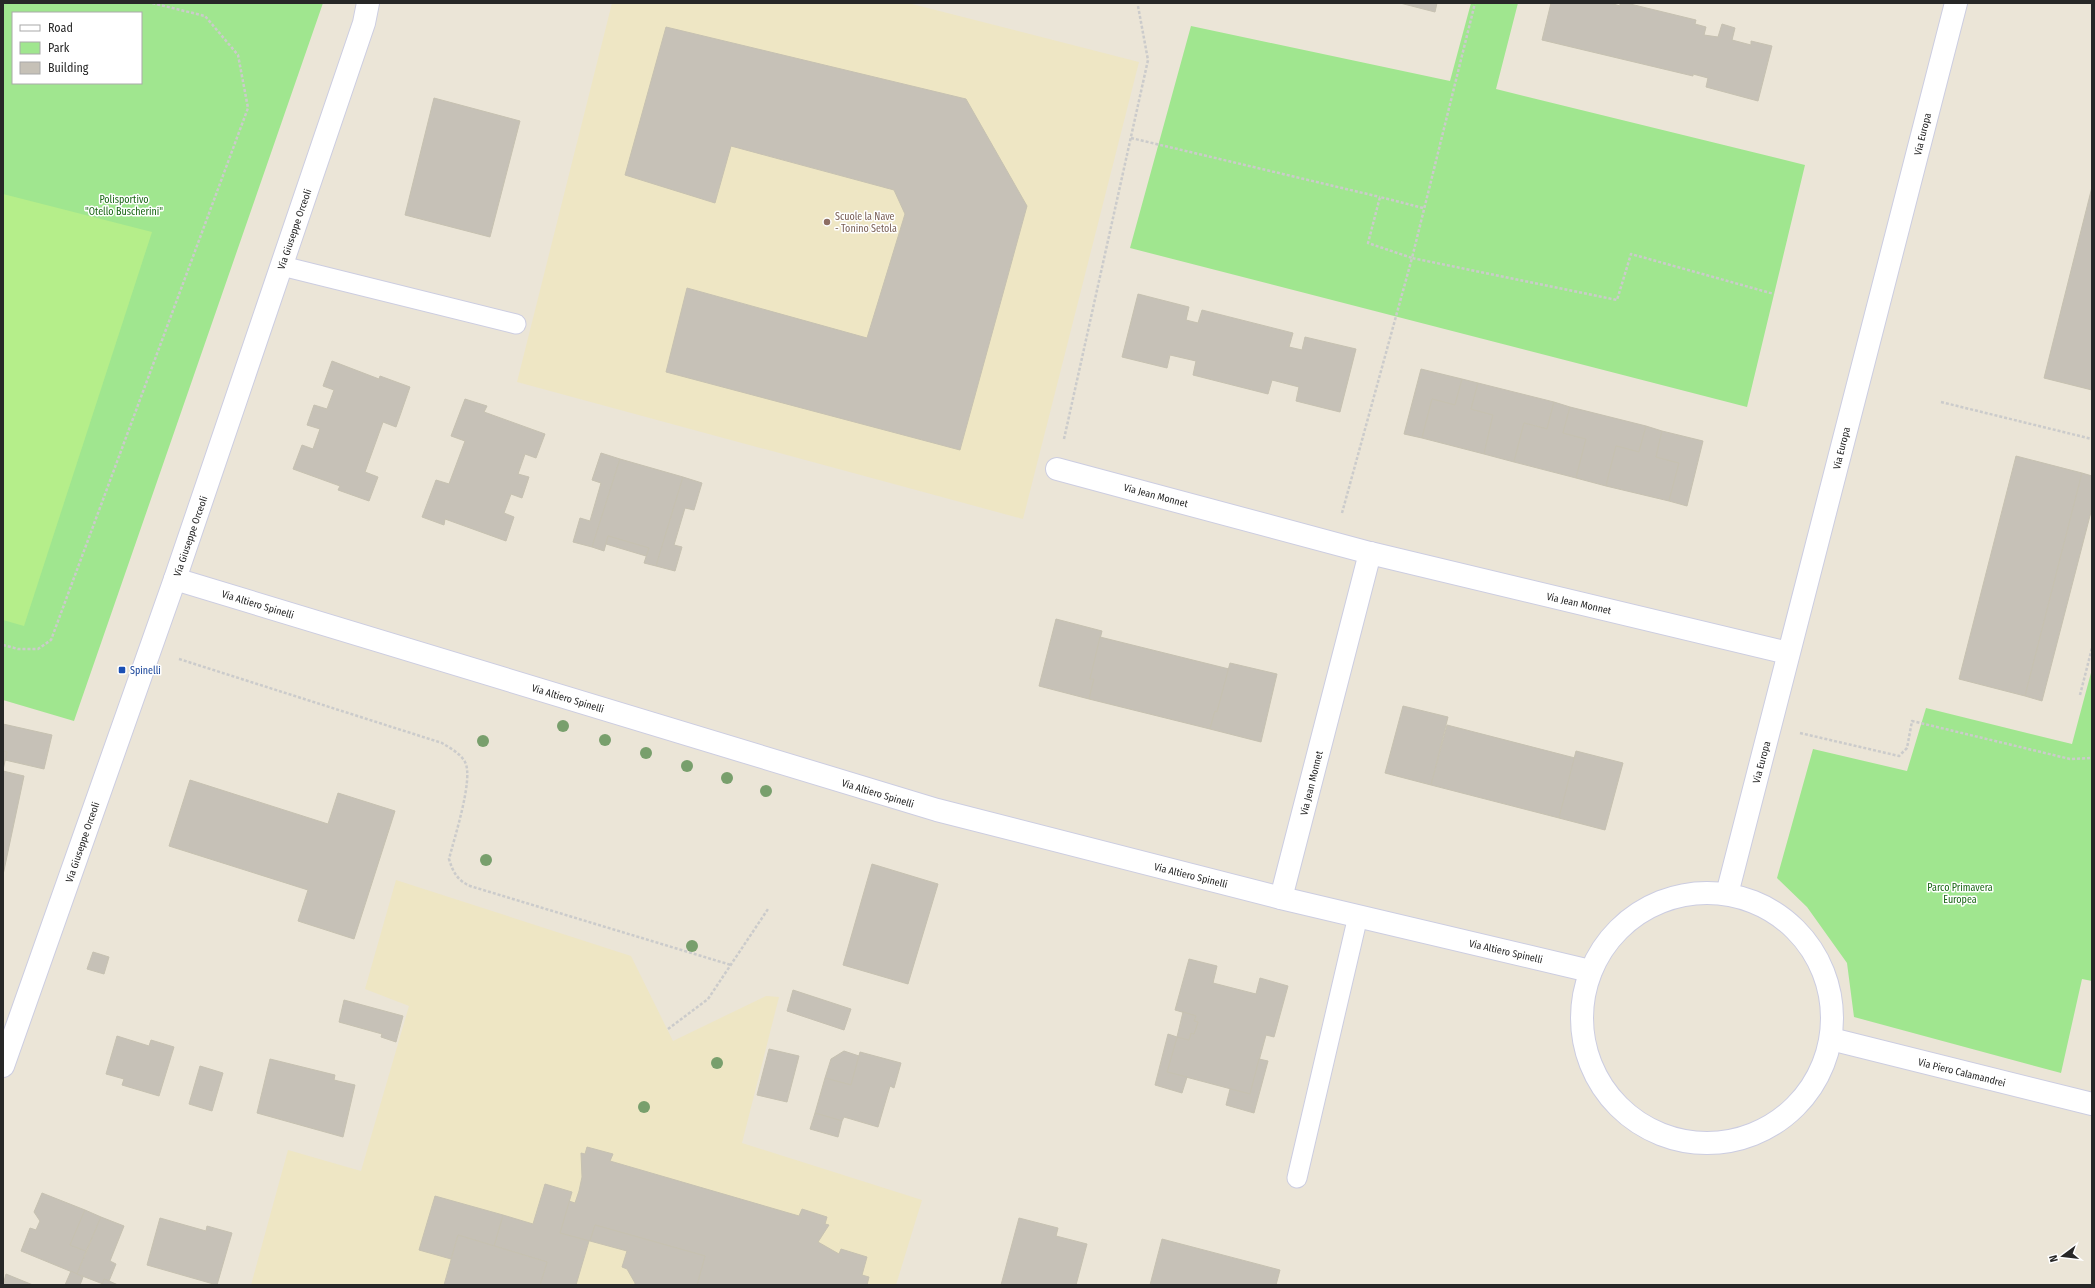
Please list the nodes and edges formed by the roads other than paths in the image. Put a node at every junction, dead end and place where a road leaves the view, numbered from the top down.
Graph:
1 (368, 3) edge
2 (1951, 4) edge
3 (282, 266) junction
4 (516, 324) dead end
5 (1057, 469) road end
6 (1370, 553) junction
7 (176, 579) junction
8 (1788, 653) junction
9 (1727, 894) junction
10 (1281, 898) junction
11 (1358, 916) junction
12 (1590, 971) junction
13 (1831, 1039) junction
14 (3, 1066) edge
15 (2092, 1104) edge
16 (1297, 1178) dead end

1 - 3 street, Via Giuseppe Orceoli
2 - 8 street, Via Europa
3 - 4 lane
3 - 7 street, Via Giuseppe Orceoli
5 - 6 street, Via Jean Monnet
6 - 8 street, Via Jean Monnet
6 - 10 street, Via Jean Monnet
7 - 10 street, Via Altiero Spinelli
7 - 14 street, Via Giuseppe Orceoli
8 - 9 street, Via Europa
9 - 12 street
9 - 13 street
10 - 11 street, Via Altiero Spinelli
11 - 12 street, Via Altiero Spinelli
11 - 16 lane
12 - 13 street
13 - 15 street, Via Piero Calamandrei

